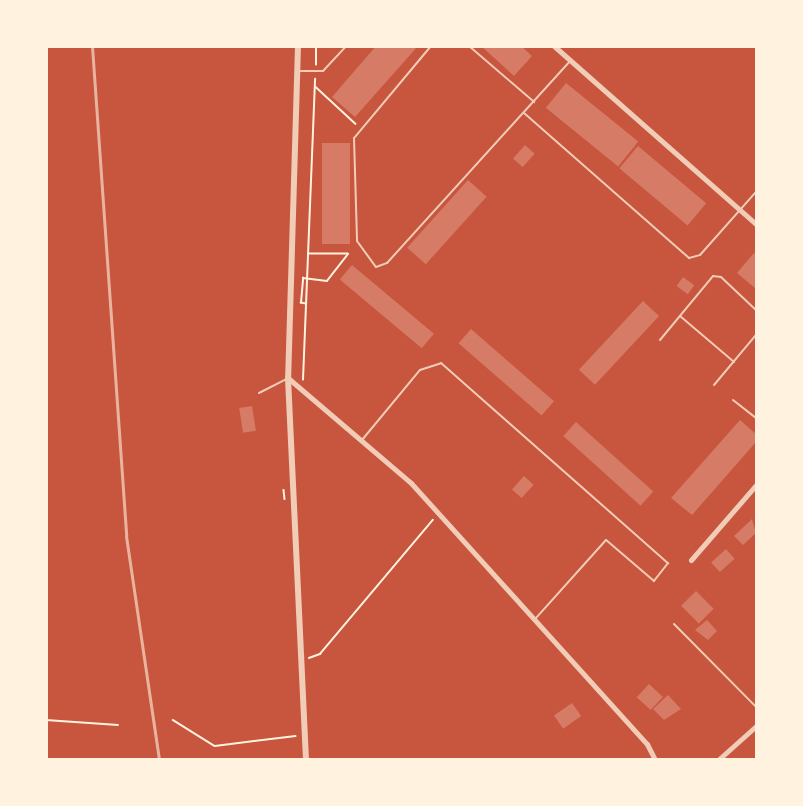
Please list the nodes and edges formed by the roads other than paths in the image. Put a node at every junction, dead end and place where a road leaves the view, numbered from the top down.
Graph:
1 (298, 46) edge
2 (346, 46) edge
3 (431, 46) edge
4 (469, 46) edge
5 (554, 46) edge
6 (570, 61) junction
7 (297, 71) junction
8 (534, 102) junction
9 (524, 113) junction
10 (756, 192) edge
11 (740, 210) junction
12 (756, 224) edge
13 (756, 310) edge
14 (680, 316) junction
15 (756, 335) edge
16 (660, 339) dead end
17 (734, 362) junction
18 (288, 378) junction
19 (714, 385) dead end
20 (259, 393) dead end
21 (733, 400) dead end
22 (756, 418) edge
23 (362, 440) junction
24 (756, 485) edge
25 (691, 560) dead end
26 (535, 619) junction
27 (674, 624) dead end
28 (756, 707) edge
29 (756, 726) edge
30 (306, 759) edge
31 (655, 759) edge
32 (718, 759) edge

1 - 7 street
2 - 7 lane
3 - 9 lane
4 - 8 lane
5 - 6 street
6 - 8 lane
6 - 11 street
7 - 18 street
8 - 9 lane
9 - 11 lane
10 - 11 lane
11 - 12 street
13 - 14 lane
14 - 16 lane
14 - 17 lane
15 - 17 lane
17 - 19 lane
18 - 20 lane
18 - 23 street
18 - 30 street
21 - 22 lane
23 - 26 street
23 - 26 lane
24 - 25 street
26 - 31 street
27 - 28 lane
29 - 32 street

